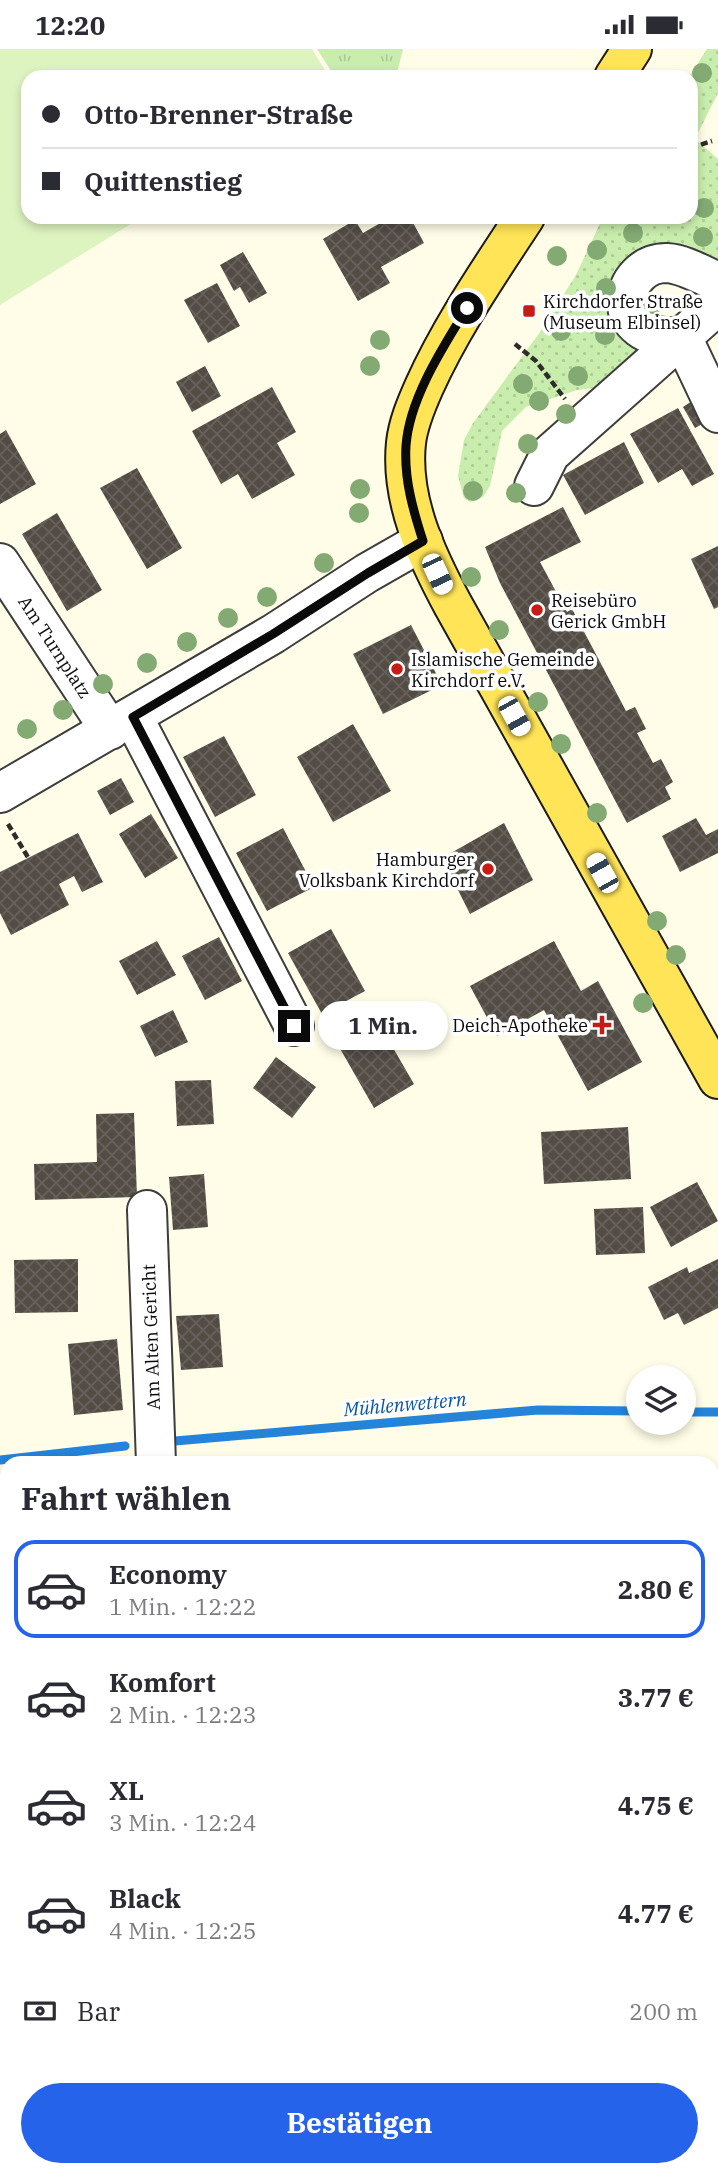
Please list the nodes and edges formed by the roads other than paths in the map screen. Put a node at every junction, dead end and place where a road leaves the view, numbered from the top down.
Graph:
1 (632, 49) edge
2 (618, 70) edge
3 (520, 224) edge
4 (718, 282) edge
5 (718, 305) edge
6 (682, 337) junction
7 (718, 413) edge
8 (534, 486) dead end
9 (423, 541) junction
10 (0, 563) edge
11 (122, 724) junction
12 (3, 807) edge
13 (294, 1026) dead end
14 (718, 1079) edge
15 (147, 1210) dead end
16 (156, 1456) edge

1 - 2 main road
3 - 9 main road
4 - 6 street
5 - 6 street
6 - 7 street
6 - 8 street
9 - 11 street
9 - 14 main road
10 - 11 street, Am Turnplatz
11 - 12 street
11 - 13 street, Am Turnplatz
15 - 16 street, Am Alten Gericht

